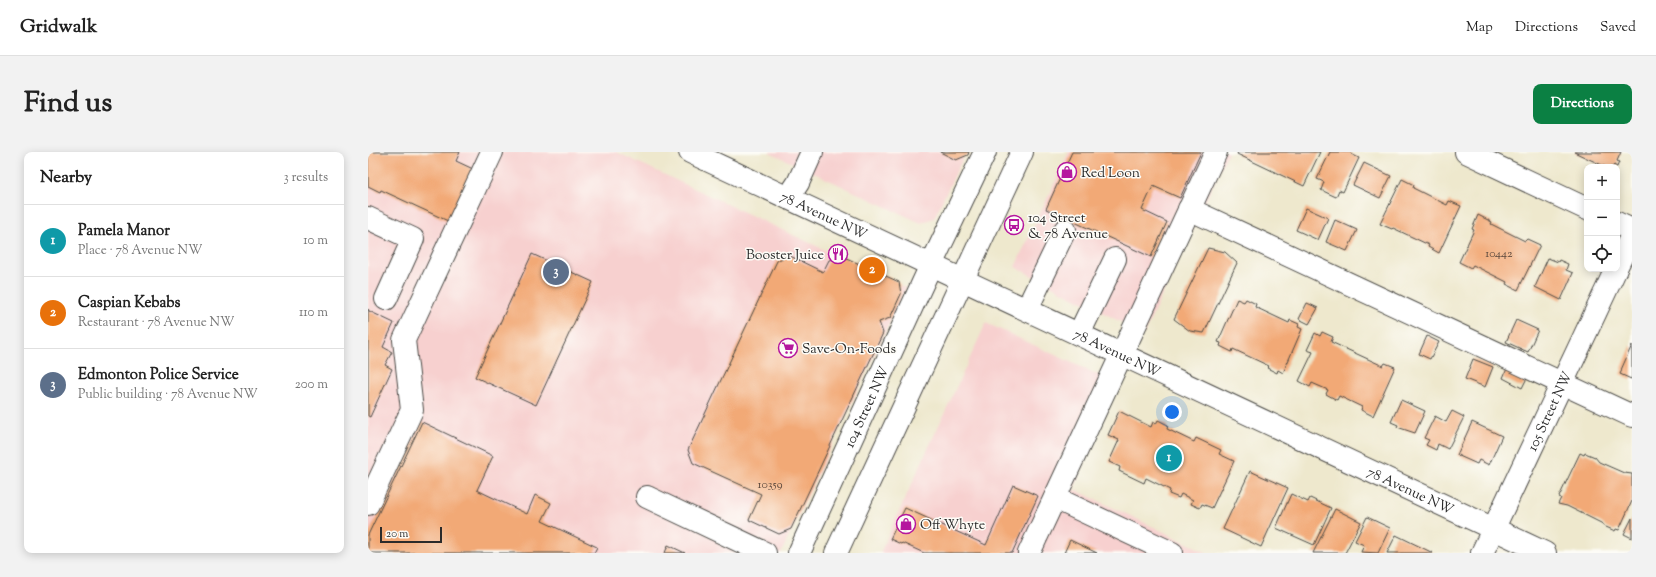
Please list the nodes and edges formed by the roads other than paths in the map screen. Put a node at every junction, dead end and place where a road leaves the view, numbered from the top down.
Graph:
1 (492, 152) edge
2 (690, 152) edge
3 (812, 152) edge
4 (985, 152) edge
5 (1022, 152) edge
6 (1216, 152) edge
7 (1466, 152) edge
8 (788, 198) junction
9 (1584, 208) edge
10 (1189, 209) junction
11 (368, 218) edge
12 (1620, 224) edge
13 (1065, 230) dead end
14 (1632, 230) edge
15 (1632, 235) edge
16 (1115, 259) dead end
17 (1620, 260) edge
18 (931, 265) junction
19 (1614, 272) edge
20 (963, 279) junction
21 (386, 299) dead end
22 (1027, 310) junction
23 (1079, 334) junction
24 (1122, 354) junction
25 (1562, 384) junction
26 (1632, 416) edge
27 (647, 497) dead end
28 (1055, 498) junction
29 (368, 504) edge
30 (1493, 529) junction
31 (765, 553) edge
32 (799, 553) edge
33 (836, 553) edge
34 (1029, 553) edge
35 (1172, 553) edge
36 (1482, 553) edge
37 (1545, 553) edge

1 - 29 street
2 - 8 street, 78 Avenue NW
3 - 8 street
4 - 18 street, 104 Street NW
5 - 20 street
6 - 10 street
7 - 9 street
8 - 18 street, 78 Avenue NW
10 - 24 street
10 - 25 street
11 - 21 street
12 - 14 street
13 - 22 street
15 - 17 street, 105 Street NW
16 - 23 street
18 - 20 street, 78 Avenue NW
18 - 32 street, 104 Street NW
19 - 25 street, 105 Street NW
20 - 22 street, 78 Avenue NW
20 - 33 street
22 - 23 street, 78 Avenue NW
23 - 24 street, 78 Avenue NW
24 - 28 street
24 - 30 street, 78 Avenue NW
25 - 26 street
25 - 30 street, 105 Street NW
27 - 31 street
28 - 34 street
28 - 35 street
30 - 36 street, 105 Street NW
30 - 37 street, 78 Avenue NW

